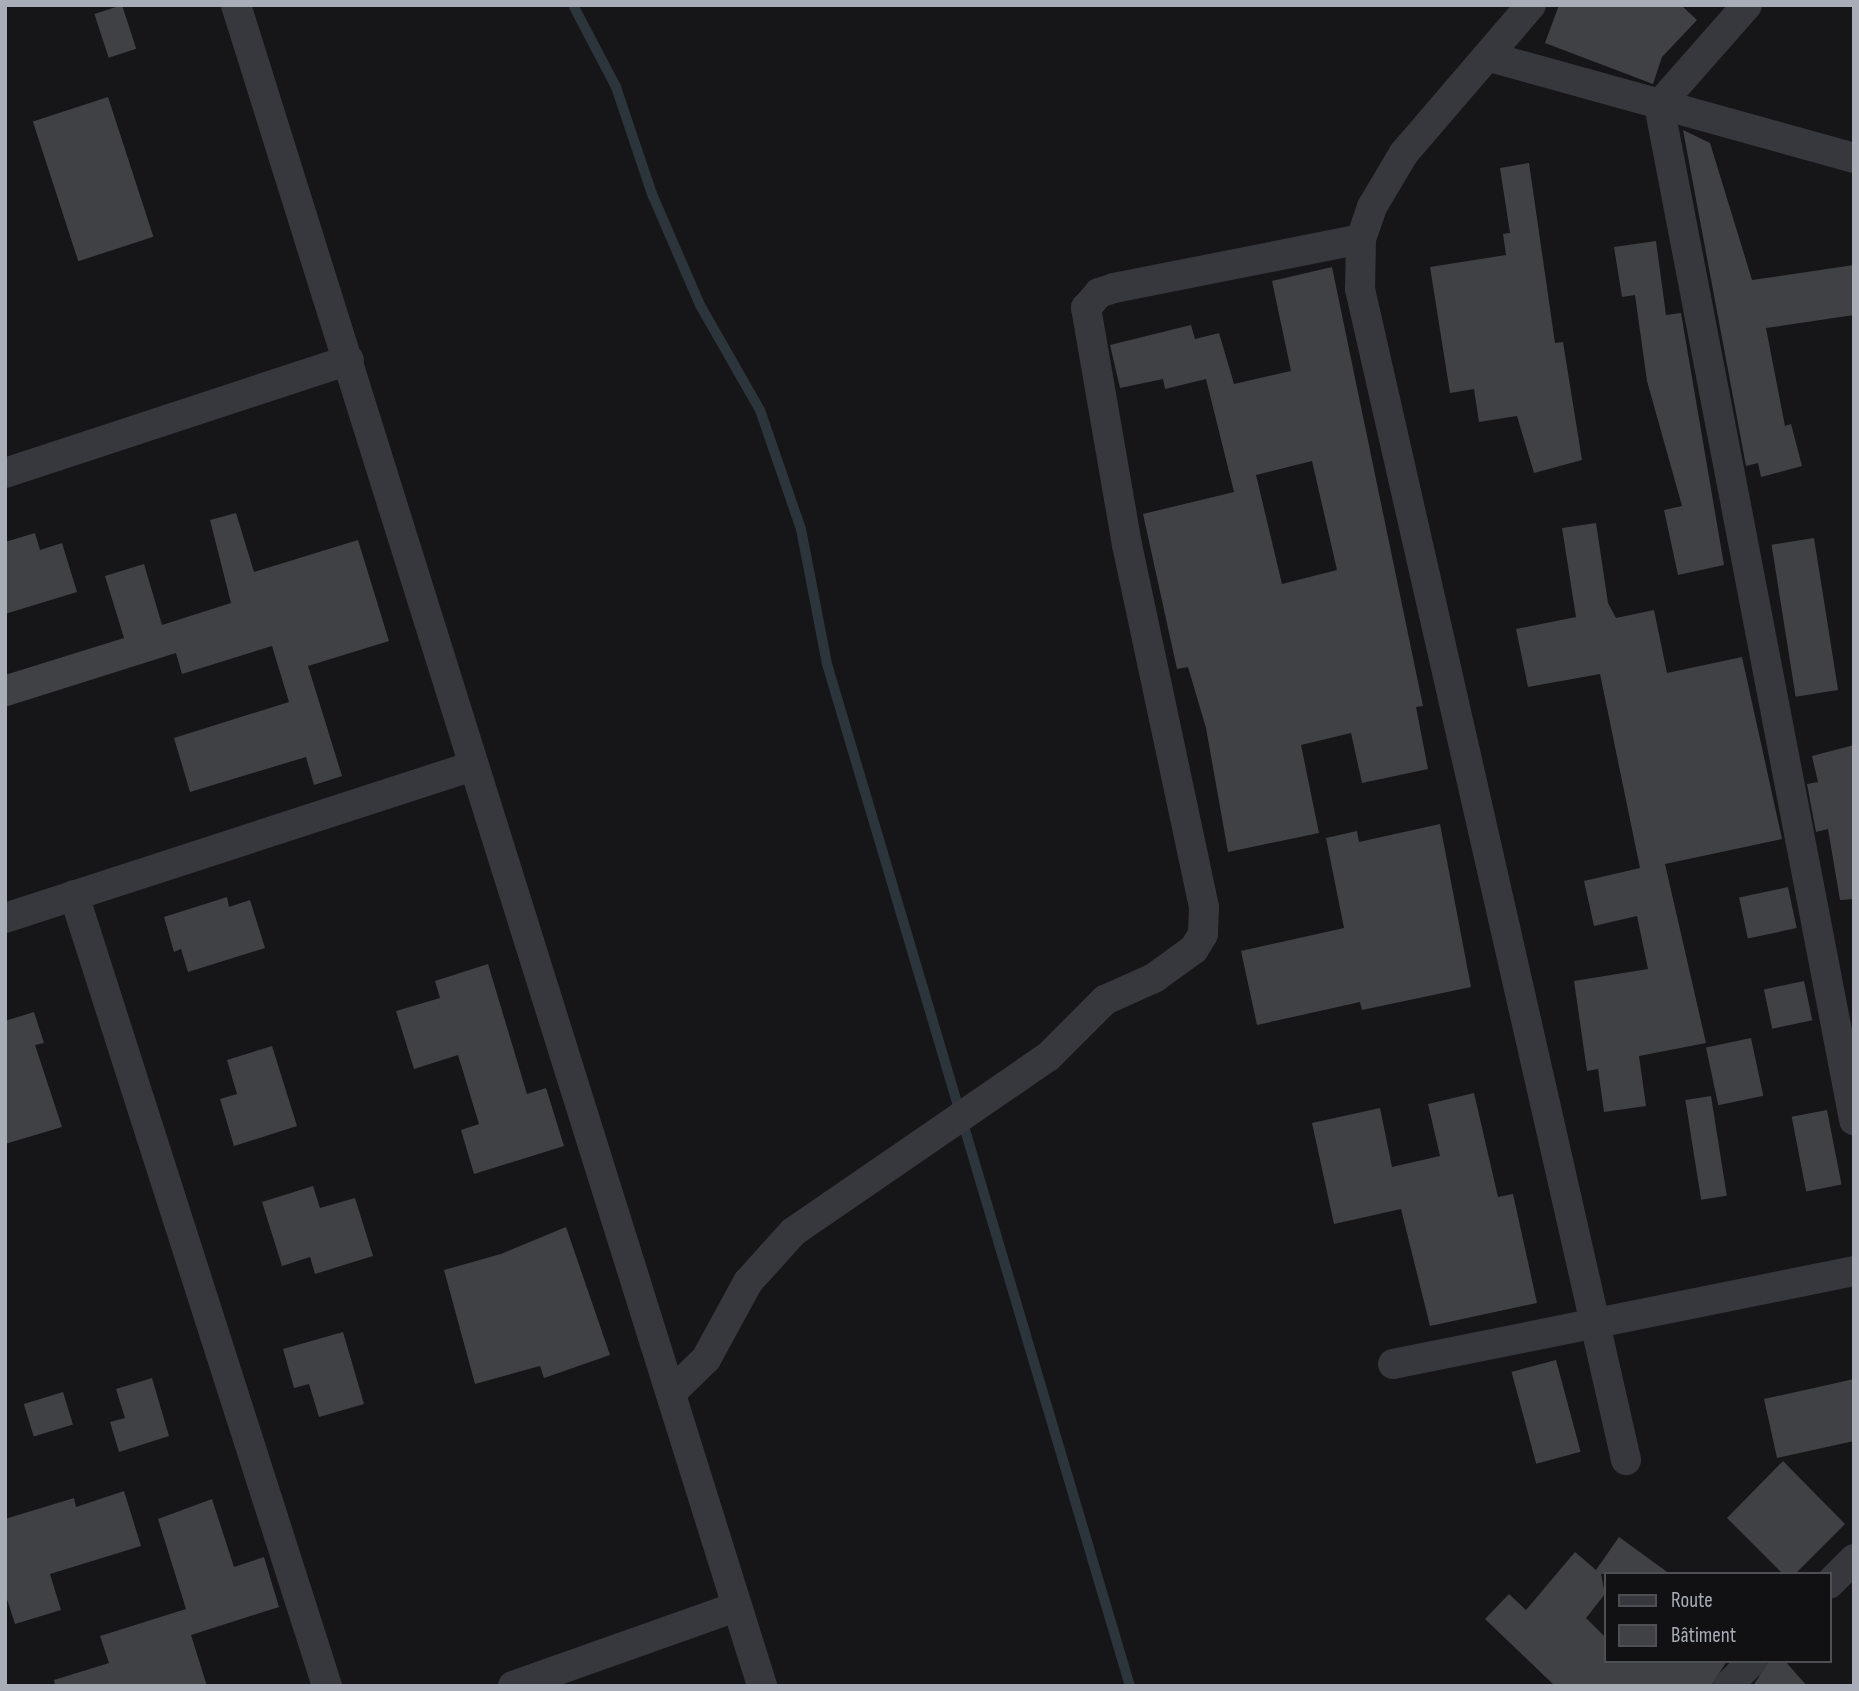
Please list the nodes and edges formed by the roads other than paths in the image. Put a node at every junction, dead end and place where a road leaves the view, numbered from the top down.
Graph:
1 (236, 5) edge
2 (1531, 5) edge
3 (1747, 5) edge
4 (1490, 57) junction
5 (1659, 104) junction
6 (1854, 158) edge
7 (1361, 239) junction
8 (349, 360) junction
9 (5, 473) edge
10 (473, 766) junction
11 (74, 895) junction
12 (5, 918) edge
13 (1846, 1041) edge
14 (1854, 1120) edge
15 (1854, 1272) edge
16 (1591, 1322) junction
17 (1392, 1364) dead end
18 (671, 1393) junction
19 (1626, 1460) dead end
20 (1854, 1559) edge
21 (1831, 1582) edge
22 (733, 1608) junction
23 (1750, 1663) edge
24 (327, 1686) edge
25 (513, 1686) edge
26 (762, 1686) edge
27 (1728, 1686) edge

1 - 8 street
2 - 4 street
3 - 5 street
4 - 5 street
4 - 7 street
5 - 6 street
5 - 13 street
7 - 16 street
7 - 18 street
8 - 9 street
8 - 10 street
10 - 11 street
10 - 18 street
11 - 12 street
11 - 24 street
13 - 14 street
15 - 16 street
16 - 17 street
16 - 19 street
18 - 22 street
20 - 21 street
22 - 25 street
22 - 26 street
23 - 27 street

